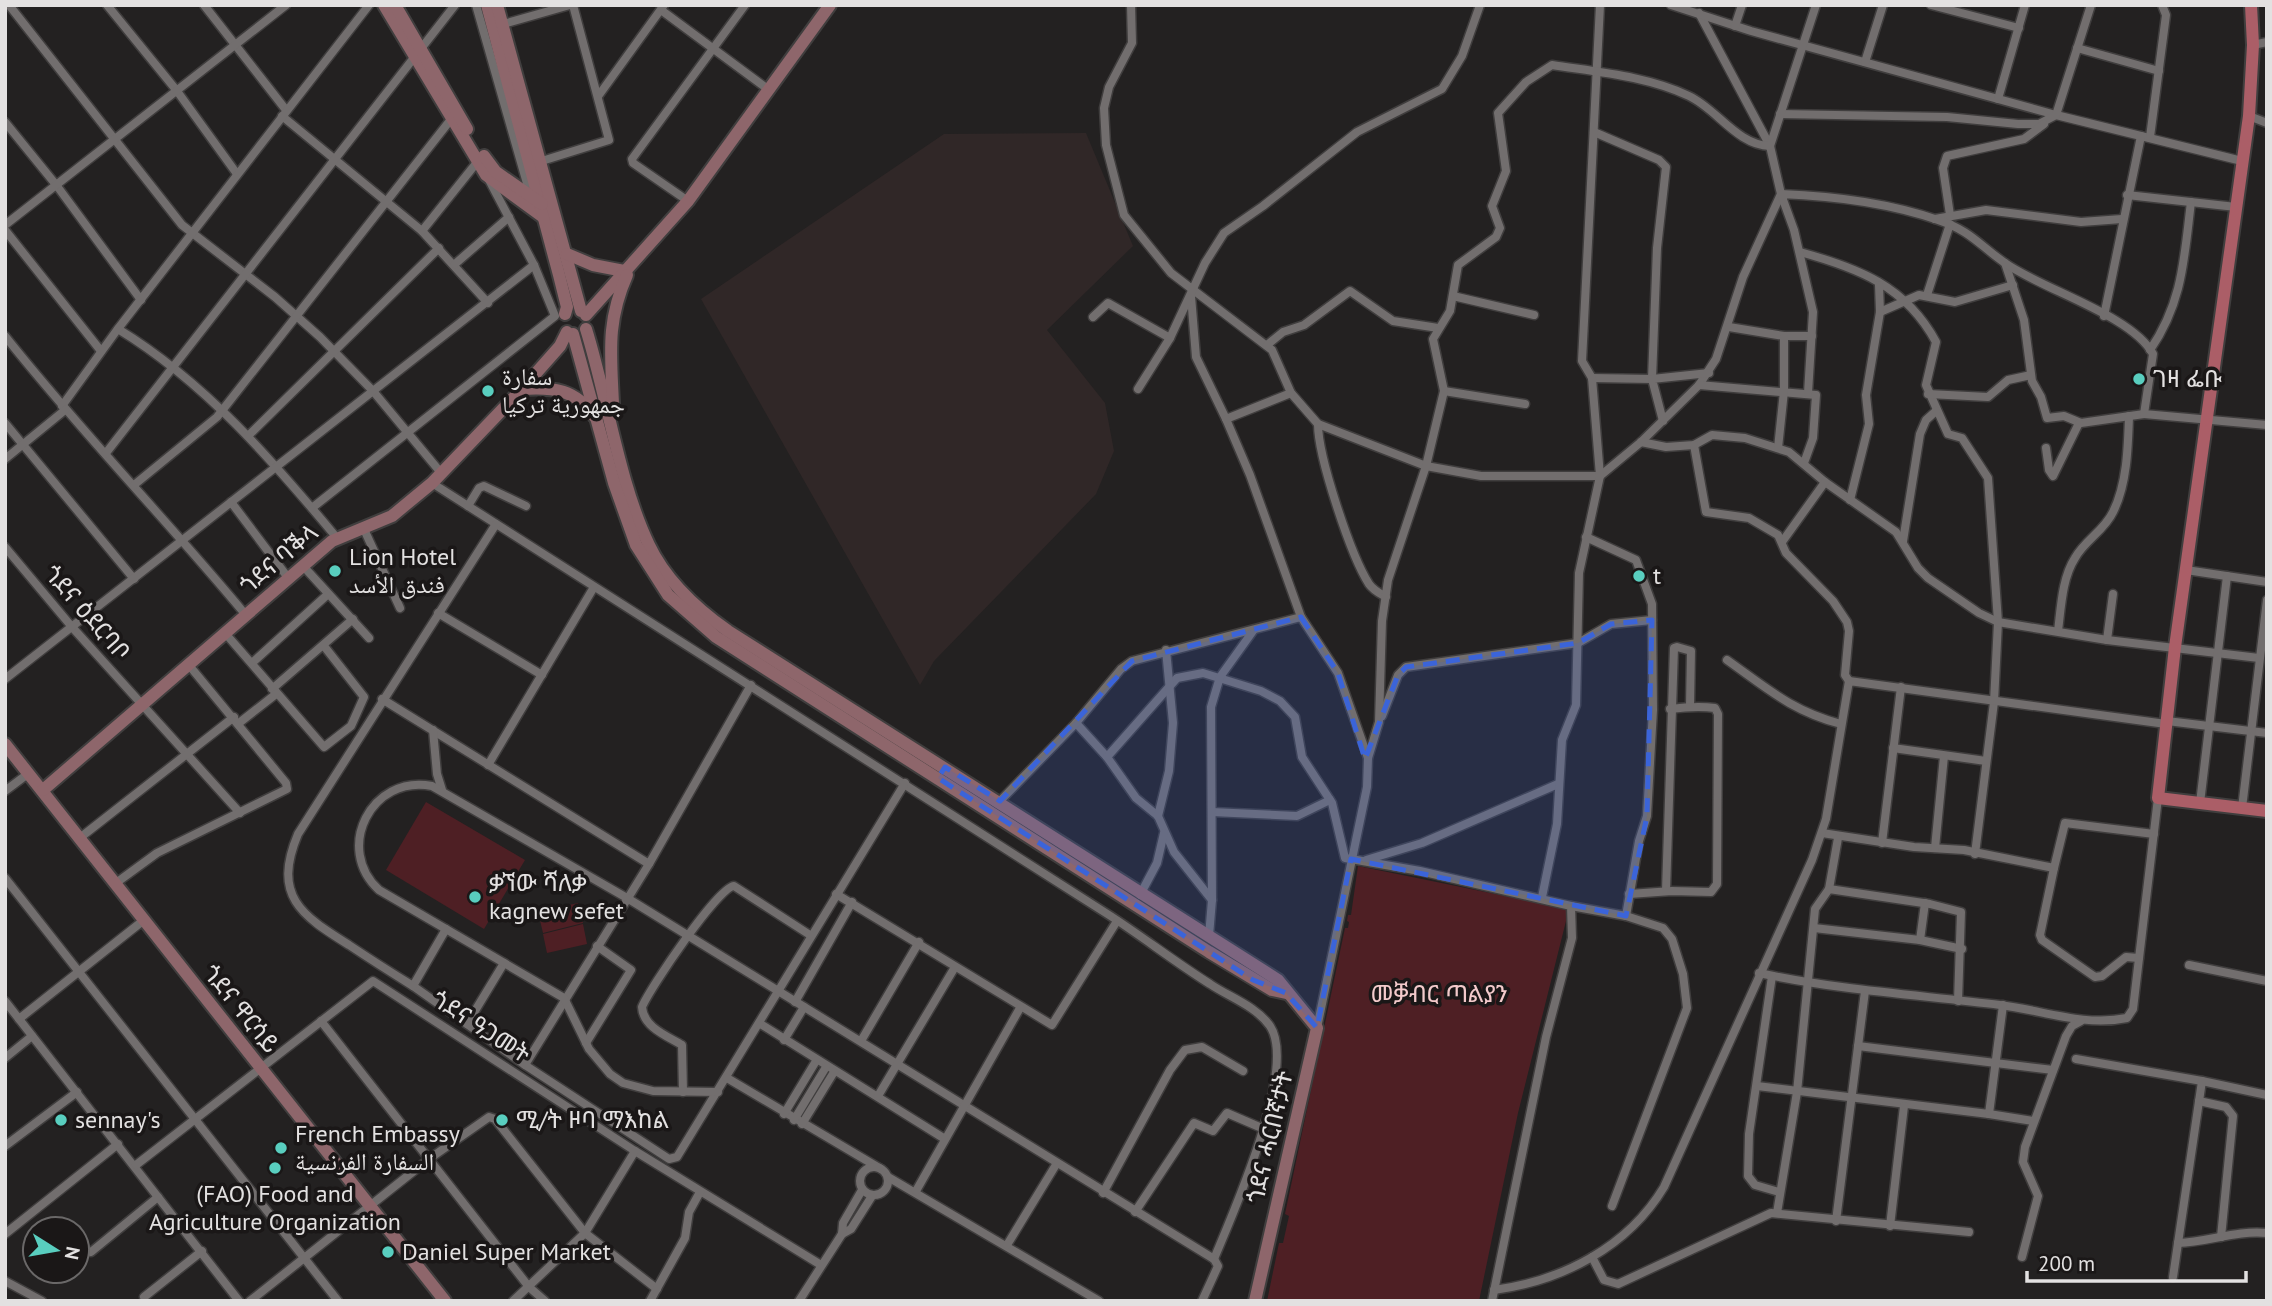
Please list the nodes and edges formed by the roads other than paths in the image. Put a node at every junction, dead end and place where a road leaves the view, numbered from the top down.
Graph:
1 (9, 5) edge
2 (107, 5) edge
3 (204, 5) edge
4 (286, 5) edge
5 (369, 5) edge
6 (384, 5) edge
7 (395, 5) edge
8 (455, 5) edge
9 (476, 5) edge
10 (486, 5) edge
11 (497, 5) edge
12 (503, 5) edge
13 (571, 5) edge
14 (745, 5) edge
15 (830, 5) edge
16 (1132, 5) edge
17 (1480, 5) edge
18 (1600, 5) edge
19 (1671, 5) edge
20 (1742, 5) edge
21 (1816, 5) edge
22 (1883, 5) edge
23 (1931, 5) edge
24 (2025, 5) edge
25 (2091, 5) edge
26 (2162, 5) edge
27 (2251, 5) edge
28 (2261, 5) edge
29 (662, 8) edge
30 (1699, 13) junction
31 (507, 23) junction
32 (1735, 26) junction
33 (2019, 28) junction
34 (2267, 42) edge
35 (1804, 44) junction
36 (236, 45) junction
37 (2253, 45) junction
38 (715, 48) junction
39 (2077, 48) junction
40 (418, 52) junction
41 (1865, 62) junction
42 (2159, 71) junction
43 (1598, 72) junction
44 (769, 90) junction
45 (177, 91) junction
46 (599, 95) junction
47 (1998, 99) junction
48 (284, 113) junction
49 (1780, 114) junction
50 (2056, 115) junction
51 (2249, 116) junction
52 (452, 118) junction
53 (5, 122) edge
54 (2046, 122) junction
55 (2267, 123) edge
56 (1594, 132) junction
57 (2146, 137) junction
58 (115, 141) junction
59 (1770, 146) junction
60 (334, 160) junction
61 (478, 161) junction
62 (2242, 161) junction
63 (543, 165) junction
64 (521, 168) junction
65 (237, 174) junction
66 (486, 175) junction
67 (505, 178) junction
68 (57, 186) junction
69 (1781, 194) junction
70 (2127, 195) junction
71 (385, 200) junction
72 (688, 201) junction
73 (2192, 202) junction
74 (2236, 207) junction
75 (540, 208) junction
76 (509, 217) junction
77 (2122, 219) junction
78 (1950, 220) junction
79 (5, 228) edge
80 (422, 231) junction
81 (192, 235) junction
82 (439, 248) junction
83 (1800, 252) junction
84 (567, 254) junction
85 (2005, 263) junction
86 (455, 264) junction
87 (534, 265) junction
88 (629, 267) junction
89 (243, 273) junction
90 (1879, 285) junction
91 (2013, 285) junction
92 (1193, 293) junction
93 (1927, 295) junction
94 (1453, 296) junction
95 (141, 300) junction
96 (1905, 300) junction
97 (488, 303) junction
98 (1880, 312) junction
99 (565, 314) junction
100 (297, 315) junction
101 (1534, 315) dead end
102 (2104, 316) junction
103 (1093, 317) dead end
104 (584, 318) junction
105 (1729, 327) junction
106 (1437, 328) junction
107 (118, 329) junction
108 (570, 333) junction
109 (5, 336) edge
110 (1784, 336) junction
111 (1812, 336) junction
112 (1170, 338) junction
113 (1267, 345) junction
114 (2150, 350) junction
115 (101, 351) junction
116 (335, 352) junction
117 (171, 369) junction
118 (1709, 373) junction
119 (2031, 375) junction
120 (1592, 378) junction
121 (1652, 379) junction
122 (1699, 385) junction
123 (522, 389) junction
124 (1138, 389) dead end
125 (373, 391) junction
126 (1444, 391) junction
127 (1784, 391) junction
128 (1291, 393) junction
129 (1808, 393) junction
130 (1928, 394) junction
131 (1525, 404) dead end
132 (63, 408) junction
133 (222, 410) junction
134 (1936, 411) junction
135 (2144, 414) junction
136 (2129, 416) junction
137 (1226, 419) junction
138 (1664, 421) junction
139 (2208, 421) junction
140 (5, 423) edge
141 (2079, 423) junction
142 (606, 424) junction
143 (1318, 424) junction
144 (2267, 425) edge
145 (408, 435) junction
146 (248, 436) junction
147 (1641, 442) junction
148 (1694, 445) junction
149 (23, 446) junction
150 (1778, 448) junction
151 (2046, 448) dead end
152 (106, 453) junction
153 (5, 460) edge
154 (1804, 463) junction
155 (277, 465) junction
156 (1426, 466) junction
157 (1600, 477) junction
158 (437, 478) junction
159 (1825, 482) junction
160 (134, 485) junction
161 (1850, 500) junction
162 (230, 502) junction
163 (468, 506) junction
164 (526, 506) dead end
165 (312, 508) junction
166 (496, 524) junction
167 (363, 527) junction
168 (1586, 537) junction
169 (337, 538) junction
170 (183, 540) junction
171 (1903, 541) junction
172 (1783, 542) junction
173 (5, 547) edge
174 (304, 567) junction
175 (2186, 570) junction
176 (2227, 576) junction
177 (134, 579) junction
178 (289, 579) junction
179 (2267, 582) edge
180 (594, 587) junction
181 (2113, 594) dead end
182 (327, 595) junction
183 (1386, 597) junction
184 (2267, 600) edge
185 (400, 608) dead end
186 (438, 613) junction
187 (245, 614) junction
188 (1301, 617) junction
189 (353, 619) junction
190 (1652, 620) junction
191 (1998, 622) junction
192 (72, 627) junction
193 (1253, 631) junction
194 (2058, 631) junction
195 (225, 633) junction
196 (369, 638) dead end
197 (2108, 640) junction
198 (1578, 643) junction
199 (324, 646) junction
200 (2175, 647) junction
201 (1166, 650) junction
202 (2216, 652) junction
203 (2259, 657) junction
204 (1727, 660) dead end
205 (252, 663) junction
206 (188, 664) junction
207 (542, 675) junction
208 (1220, 677) junction
209 (5, 679) edge
210 (1171, 681) junction
211 (1849, 681) junction
212 (751, 685) junction
213 (1901, 687) junction
214 (274, 691) junction
215 (382, 699) junction
216 (1994, 702) junction
217 (140, 704) junction
218 (1690, 706) junction
219 (1670, 709) junction
220 (237, 720) junction
221 (1379, 722) junction
222 (1076, 723) junction
223 (2166, 723) junction
224 (1841, 724) junction
225 (2208, 726) junction
226 (433, 730) junction
227 (2250, 731) junction
228 (2267, 733) edge
229 (5, 744) edge
230 (1893, 748) junction
231 (186, 756) junction
232 (1944, 756) junction
233 (1107, 757) junction
234 (1368, 758) junction
235 (1986, 761) junction
236 (488, 765) junction
237 (942, 772) junction
238 (29, 773) junction
239 (905, 783) junction
240 (1558, 784) junction
241 (43, 790) junction
242 (442, 790) junction
243 (5, 791) edge
244 (2158, 797) junction
245 (1330, 800) junction
246 (999, 801) junction
247 (2200, 803) junction
248 (2242, 808) junction
249 (1212, 811) junction
250 (2267, 811) edge
251 (240, 813) junction
252 (1158, 816) junction
253 (1164, 831) junction
254 (1822, 833) junction
255 (2154, 834) junction
256 (81, 837) junction
257 (1838, 838) junction
258 (1882, 843) junction
259 (1935, 848) junction
260 (1975, 854) junction
261 (1351, 859) junction
262 (1364, 861) junction
263 (649, 864) junction
264 (2054, 868) junction
265 (5, 878) edge
266 (116, 883) junction
267 (1829, 889) junction
268 (1666, 891) junction
269 (836, 894) junction
270 (1629, 894) junction
271 (1542, 897) junction
272 (627, 898) junction
273 (1138, 898) junction
274 (1212, 900) junction
275 (852, 902) junction
276 (1925, 903) junction
277 (1571, 906) junction
278 (1626, 916) junction
279 (144, 920) junction
280 (1117, 921) junction
281 (1814, 928) junction
282 (446, 929) junction
283 (810, 935) junction
284 (688, 936) junction
285 (1209, 936) junction
286 (1920, 940) junction
287 (919, 942) junction
288 (597, 946) junction
289 (1962, 950) junction
290 (2139, 958) junction
291 (504, 963) junction
292 (2189, 965) dead end
293 (955, 967) junction
294 (79, 971) junction
295 (1759, 973) junction
296 (1772, 976) junction
297 (2267, 981) edge
298 (1810, 984) junction
299 (413, 986) junction
300 (777, 991) junction
301 (1865, 991) junction
302 (1286, 993) junction
303 (564, 998) junction
304 (5, 1001) edge
305 (1958, 1001) junction
306 (795, 1002) junction
307 (2003, 1005) junction
308 (804, 1007) junction
309 (1020, 1008) junction
310 (19, 1019) junction
311 (321, 1021) junction
312 (2081, 1021) junction
313 (759, 1023) junction
314 (467, 1024) junction
315 (1317, 1028) junction
316 (32, 1036) junction
317 (784, 1040) junction
318 (861, 1041) junction
319 (586, 1043) junction
320 (1858, 1046) junction
321 (5, 1058) edge
322 (2076, 1059) dead end
323 (816, 1061) junction
324 (1996, 1061) junction
325 (898, 1063) junction
326 (525, 1065) junction
327 (826, 1067) junction
328 (261, 1068) junction
329 (2053, 1070) junction
330 (1243, 1071) dead end
331 (834, 1072) junction
332 (727, 1078) junction
333 (2202, 1081) junction
334 (1757, 1086) junction
335 (77, 1092) junction
336 (683, 1092) junction
337 (718, 1092) junction
338 (1797, 1092) junction
339 (878, 1096) junction
340 (2267, 1096) edge
341 (1850, 1099) junction
342 (2199, 1101) junction
343 (963, 1105) junction
344 (1904, 1105) junction
345 (784, 1114) junction
346 (1989, 1114) junction
347 (196, 1120) junction
348 (2033, 1121) junction
349 (798, 1122) junction
350 (1264, 1129) junction
351 (945, 1139) junction
352 (118, 1144) junction
353 (5, 1146) edge
354 (635, 1151) junction
355 (853, 1154) junction
356 (429, 1159) junction
357 (1057, 1163) junction
358 (136, 1165) junction
359 (881, 1169) junction
360 (861, 1176) junction
361 (888, 1177) junction
362 (905, 1185) junction
363 (887, 1187) junction
364 (862, 1189) junction
365 (916, 1191) junction
366 (700, 1192) junction
367 (1779, 1192) junction
368 (1103, 1193) junction
369 (872, 1196) junction
370 (158, 1197) junction
371 (853, 1206) junction
372 (1612, 1206) dead end
373 (372, 1207) junction
374 (862, 1212) junction
375 (1135, 1212) junction
376 (1777, 1213) junction
377 (1836, 1222) junction
378 (1890, 1226) junction
379 (1969, 1232) dead end
380 (585, 1233) junction
381 (2267, 1233) edge
382 (5, 1234) edge
383 (842, 1234) junction
384 (2221, 1237) junction
385 (2178, 1243) junction
386 (1007, 1245) junction
387 (91, 1251) edge
388 (202, 1251) junction
389 (1592, 1257) junction
390 (2022, 1257) dead end
391 (306, 1258) junction
392 (1214, 1259) junction
393 (821, 1265) junction
394 (2173, 1278) dead end
395 (5, 1281) edge
396 (528, 1287) junction
397 (657, 1289) junction
398 (1494, 1290) junction
399 (144, 1297) dead end
400 (42, 1301) edge
401 (239, 1301) edge
402 (250, 1301) edge
403 (338, 1301) edge
404 (445, 1301) edge
405 (513, 1301) edge
406 (545, 1301) edge
407 (650, 1301) edge
408 (799, 1301) edge
409 (1099, 1301) edge
410 (1202, 1301) edge
411 (1255, 1301) edge
412 (1492, 1301) edge

1 - 58 street
2 - 45 street
3 - 36 street
4 - 36 street
5 - 48 street
6 - 40 main road
7 - 40 main road
8 - 40 street
9 - 64 street
10 - 75 main road
11 - 63 main road
12 - 31 street
13 - 31 street
13 - 46 street
14 - 38 street
15 - 44 main road
16 - 92 street
17 - 92 street
18 - 43 street
19 - 30 street
20 - 32 street
21 - 35 street
22 - 41 street
23 - 33 street
24 - 33 street
25 - 39 street
26 - 42 street
27 - 37 main road
28 - 37 main road
29 - 38 street
29 - 46 street
30 - 32 street
30 - 59 street
31 - 63 street
32 - 35 street
33 - 47 street
34 - 37 street
35 - 41 street
35 - 49 street
36 - 45 street
36 - 48 street
37 - 51 main road
38 - 44 street
38 - 72 street
39 - 42 street
39 - 50 street
40 - 52 main road
40 - 60 street
40 - 67 main road
41 - 47 street
42 - 57 street
43 - 56 street
43 - 59 street
43 - 94 street
44 - 72 main road
45 - 58 street
45 - 65 street
46 - 63 street
47 - 50 street
48 - 60 street
48 - 65 street
49 - 54 street
49 - 59 street
50 - 54 street
50 - 57 street
51 - 55 street
51 - 62 main road
52 - 61 main road
52 - 71 street
53 - 68 street
54 - 78 street
56 - 120 street
56 - 121 street
57 - 62 street
57 - 70 street
58 - 68 street
58 - 81 street
59 - 69 street
60 - 71 street
60 - 89 street
61 - 66 main road
61 - 80 street
62 - 74 main road
63 - 75 main road
64 - 67 main road
64 - 75 street
65 - 81 street
66 - 75 main road
66 - 76 street
67 - 75 main road
68 - 79 street
68 - 95 street
69 - 78 street
69 - 83 street
69 - 105 street
70 - 73 street
70 - 77 street
71 - 80 street
71 - 100 street
72 - 88 main road
73 - 74 street
73 - 114 street
74 - 139 main road
75 - 84 main road
75 - 99 main road
76 - 86 street
76 - 87 street
77 - 78 street
77 - 102 street
78 - 85 street
78 - 93 street
79 - 115 street
80 - 82 street
81 - 89 street
81 - 95 street
82 - 86 street
82 - 116 street
83 - 90 street
83 - 111 street
84 - 88 main road
84 - 104 main road
85 - 91 street
85 - 102 street
86 - 97 street
87 - 97 street
87 - 145 street
88 - 104 main road
88 - 142 main road
89 - 100 street
89 - 117 street
90 - 96 street
90 - 98 street
91 - 93 street
91 - 119 street
92 - 112 street
92 - 113 street
92 - 137 street
93 - 96 street
94 - 101 street
94 - 106 street
95 - 107 street
96 - 98 street
96 - 130 street
97 - 125 street
98 - 161 street
99 - 104 main road
99 - 108 main road
100 - 116 street
100 - 133 street
102 - 114 street
103 - 112 street
104 - 108 main road
104 - 142 main road
105 - 110 street
105 - 118 street
106 - 113 street
106 - 126 street
107 - 115 street
107 - 117 street
108 - 123 main road, ጎደና ባቕላ
108 - 142 main road
109 - 132 street
110 - 111 street
110 - 127 street
111 - 129 street
112 - 124 street
113 - 128 street
114 - 135 street
115 - 132 street
116 - 125 street
116 - 146 street
117 - 133 street
117 - 152 street
118 - 121 street
118 - 122 street
119 - 130 street
119 - 141 street
120 - 121 street
120 - 157 street
121 - 138 street
122 - 127 street
122 - 138 street
123 - 142 main road
123 - 158 main road, ጎደና ባቕላ
125 - 145 street
125 - 155 street
126 - 131 street
126 - 156 street
127 - 129 street
127 - 150 street
128 - 137 street
128 - 143 street
129 - 154 street
130 - 134 street
132 - 149 street
132 - 152 street
133 - 146 street
133 - 160 street
134 - 171 street
134 - 191 street
135 - 136 street
135 - 139 street
136 - 141 street
136 - 194 street
137 - 188 street
138 - 147 street
139 - 144 street
139 - 175 main road
140 - 149 street
141 - 151 street
142 - 237 main road
143 - 156 street
143 - 183 street
145 - 158 street
145 - 165 street
146 - 155 street
147 - 148 street
147 - 157 street
148 - 150 street
148 - 172 street
149 - 153 street
149 - 177 street
150 - 154 street
152 - 160 street
154 - 159 street
155 - 162 street
155 - 165 street
156 - 157 street
156 - 183 street
157 - 168 street
158 - 163 street
158 - 167 main road, ጎደና ባቕላ
159 - 161 street
159 - 172 street
160 - 170 street
161 - 171 street
162 - 170 street
162 - 178 street
163 - 164 street
163 - 166 street
165 - 169 street
166 - 180 street
166 - 186 street
167 - 169 main road, ጎደና ባቕላ
167 - 185 street
168 - 190 street
168 - 198 street
169 - 174 main road, ጎደና ባቕላ
170 - 177 street
170 - 187 street
171 - 191 street
172 - 211 street
173 - 192 street, ጎደና ዕደርባቦ
174 - 178 main road, ጎደና ባቕላ
174 - 182 street
175 - 176 street
175 - 200 main road
176 - 179 street
176 - 202 street
177 - 192 street
178 - 187 main road, ጎደና ባቕላ
180 - 207 street
180 - 212 street
181 - 197 street
182 - 189 street
182 - 205 street
183 - 221 street
184 - 203 street
186 - 207 street
186 - 215 street
187 - 195 main road, ጎደና ባቕላ
188 - 193 street
188 - 234 street
189 - 196 street
189 - 199 street
190 - 198 street
190 - 270 street
191 - 194 street
191 - 216 street
192 - 209 street
192 - 217 street, ጎደና ዕደርባቦ
193 - 201 street
193 - 208 street
194 - 197 street
195 - 205 street
195 - 206 main road, ጎደና ባቕላ
197 - 200 street
198 - 221 street
198 - 240 street
199 - 214 street
199 - 214 street
200 - 202 street
200 - 223 main road
201 - 210 street
201 - 222 street
202 - 203 street
202 - 225 street
203 - 227 street
204 - 224 street
205 - 214 street
206 - 217 main road, ጎደና ባቕላ
206 - 220 street
207 - 236 street
208 - 210 street
208 - 245 street
208 - 249 street
210 - 233 street
210 - 252 street
211 - 213 street
211 - 224 street
212 - 239 street
212 - 263 street
213 - 216 street
213 - 230 street
214 - 220 street
215 - 226 street
215 - 299 street
216 - 223 street
216 - 235 street
217 - 231 street, ጎደና ዕደርባቦ
217 - 241 main road, ጎደና ባቕላ
218 - 219 street
218 - 219 street
218 - 268 street
219 - 268 street
220 - 231 street
220 - 251 street
221 - 234 street
222 - 233 street
222 - 246 street
223 - 225 street
223 - 244 main road
224 - 254 street
225 - 227 street
225 - 247 street
226 - 236 street
226 - 242 street
227 - 228 street
227 - 248 street
229 - 238 main road, ጎደና ዋርሳይ
230 - 232 street
230 - 258 street
231 - 251 street, ጎደና ዕደርባቦ
231 - 256 street
232 - 235 street
232 - 259 street
233 - 252 street
234 - 261 street
235 - 260 street
236 - 263 street
237 - 246 main road
237 - 273 main road
238 - 241 main road, ጎደና ዋርሳይ
238 - 243 street
239 - 269 street
239 - 280 street
240 - 262 street
240 - 271 street
241 - 256 main road, ጎደና ዋርሳይ
242 - 272 street
242 - 282 street
244 - 247 main road
244 - 255 street
245 - 249 street
245 - 261 street
246 - 273 main road
247 - 248 main road
248 - 250 main road
249 - 274 street
251 - 266 street
252 - 253 street
253 - 273 street
253 - 274 street
254 - 257 street
254 - 295 street
255 - 264 street
255 - 290 street
256 - 266 main road, ጎደና ዋርሳይ
257 - 258 street
257 - 267 street
258 - 259 street
259 - 260 street
260 - 264 street
261 - 262 street
261 - 315 street
262 - 271 street
263 - 272 street
264 - 290 street
265 - 294 street
266 - 279 main road, ጎደና ዋርሳይ
267 - 276 street
267 - 281 street
268 - 270 street
269 - 275 street
269 - 283 street
270 - 278 street
271 - 277 street
272 - 284 street
272 - 288 street
273 - 285 main road
273 - 302 main road
274 - 285 street
275 - 287 street
275 - 306 street
276 - 286 street
276 - 289 street
277 - 278 street
277 - 398 street
278 - 372 street
279 - 294 street
279 - 328 main road, ጎደና ዋርሳይ
280 - 309 street
280 - 350 street
281 - 286 street
281 - 298 street
282 - 291 street
282 - 299 street
283 - 284 street
283 - 300 street
284 - 300 street
284 - 336 street
285 - 302 main road
286 - 289 street
287 - 293 street
287 - 318 street
288 - 303 street
288 - 319 street
289 - 305 street
290 - 312 street
291 - 303 street
291 - 314 street
292 - 297 street
293 - 309 street
293 - 325 street
294 - 310 street
294 - 347 street
295 - 296 street
295 - 389 street
296 - 298 street
296 - 334 street
298 - 301 street
298 - 338 street
299 - 314 street
300 - 306 street
300 - 313 street
301 - 305 street
301 - 320 street
302 - 315 main road
303 - 319 street
303 - 326 street
304 - 310 street
305 - 307 street
306 - 308 street
307 - 312 street
307 - 324 street
308 - 317 street
308 - 318 street
309 - 343 street
310 - 316 street
311 - 328 street, ጎደና ዓጋመት
311 - 354 street, ጎደና ዓጋመት
311 - 356 street
312 - 329 street
313 - 317 street
313 - 332 street
314 - 326 street
315 - 411 main road, ጎደና ሓርበኛታት
316 - 321 street
316 - 335 street
317 - 323 street
318 - 325 street
319 - 336 street
320 - 324 street
320 - 341 street
322 - 333 street
323 - 327 street
323 - 345 street
324 - 329 street
324 - 346 street
325 - 339 street
325 - 343 street
326 - 337 street
327 - 331 street
327 - 349 street
328 - 347 street, ጎደና ዓጋመት
328 - 373 main road, ጎደና ዋርሳይ
329 - 348 street
330 - 368 street
331 - 339 street
331 - 349 street
332 - 337 street
332 - 345 street
333 - 340 street
333 - 342 street
334 - 338 street
334 - 367 street
335 - 352 street
335 - 353 street
336 - 337 street
338 - 341 street
338 - 367 street
339 - 351 street
341 - 344 street
341 - 377 street
342 - 384 street
342 - 385 street
343 - 351 street
343 - 357 street
344 - 346 street
344 - 378 street
345 - 349 street
346 - 348 street
347 - 358 street, ጎደና ዓጋመት
347 - 391 street
348 - 390 street
349 - 355 street
350 - 375 street
350 - 392 street
351 - 365 street
352 - 358 street
352 - 382 street
354 - 366 street, ጎደና ዓጋመት
354 - 380 street
355 - 359 street
355 - 360 street
356 - 373 street
356 - 380 street
356 - 396 street
357 - 368 street
357 - 386 street
358 - 370 street
359 - 360 street
359 - 361 street
360 - 364 street
361 - 362 street
361 - 363 street
362 - 363 street
362 - 365 street
363 - 369 street
364 - 369 street
364 - 371 street
365 - 386 street
366 - 393 street, ጎደና ዓጋመት
366 - 397 street
367 - 376 street
368 - 375 street
369 - 374 street
370 - 387 street
370 - 388 street
371 - 374 street
371 - 383 street
373 - 391 street
373 - 404 main road, ጎደና ዋርሳይ
374 - 383 street
375 - 392 street
376 - 377 street
376 - 389 street
377 - 378 street
378 - 379 street
380 - 396 street
380 - 397 street
381 - 384 street
383 - 393 street
384 - 385 street
385 - 394 street
386 - 409 street
388 - 399 street
388 - 401 street
389 - 398 street
391 - 402 street
391 - 403 street
392 - 410 street
393 - 408 street
395 - 400 street
396 - 405 street
396 - 406 street
397 - 407 street
398 - 412 street

